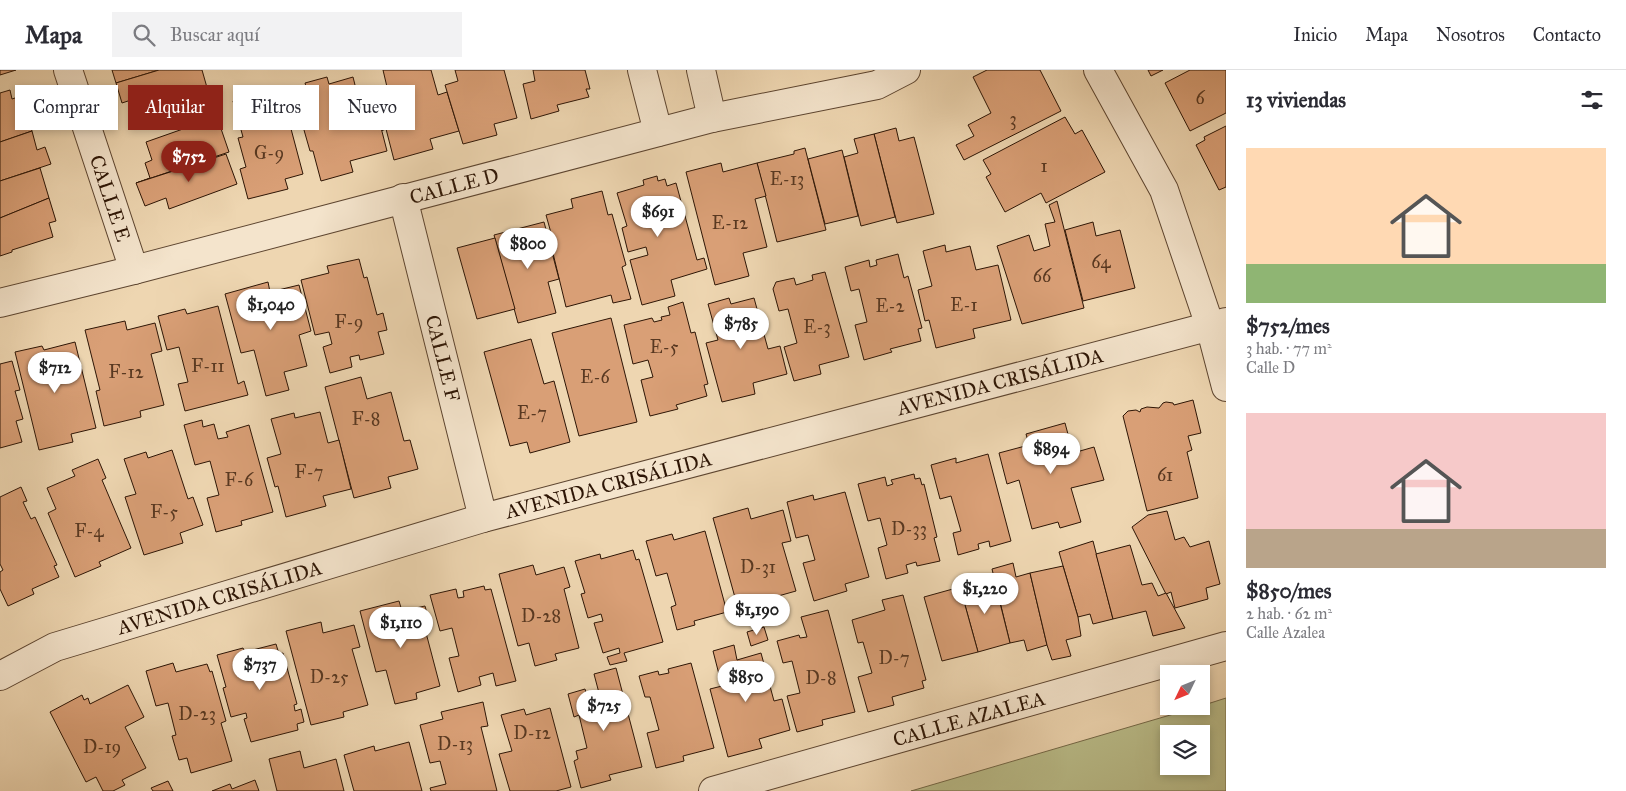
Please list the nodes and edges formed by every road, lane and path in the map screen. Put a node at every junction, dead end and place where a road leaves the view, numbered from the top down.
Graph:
1 (68, 70) edge
2 (642, 70) edge
3 (701, 70) edge
4 (906, 70) edge
5 (1098, 70) edge
6 (712, 118) junction
7 (658, 132) junction
8 (403, 198) junction
9 (134, 270) junction
10 (0, 303) edge
11 (1218, 324) edge
12 (1226, 387) edge
13 (483, 518) junction
14 (1226, 646) edge
15 (0, 676) edge
16 (713, 791) edge

1 - 9 street, CALLE E
2 - 7 street
3 - 6 street
4 - 6 street, CALLE D
5 - 11 street
6 - 7 street, CALLE D
7 - 8 street, CALLE D
8 - 9 street, CALLE D
8 - 13 street, CALLE F
9 - 10 street, CALLE D
11 - 12 street
11 - 13 street, AVENIDA CRISÁLIDA
13 - 15 street, AVENIDA CRISÁLIDA
14 - 16 street, CALLE AZALEA

